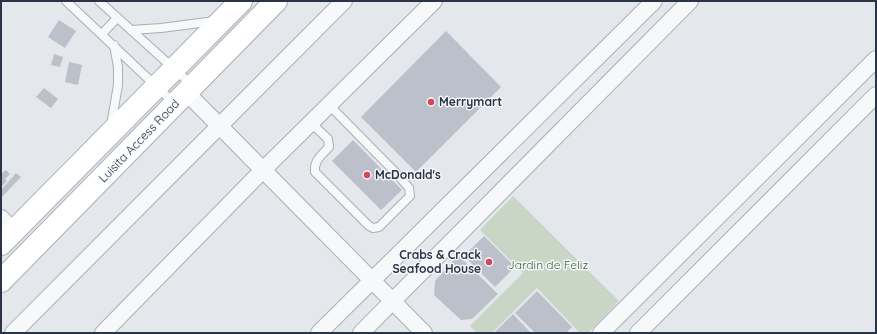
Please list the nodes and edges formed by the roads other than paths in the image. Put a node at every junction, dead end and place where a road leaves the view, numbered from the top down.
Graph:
1 (66, 1) edge
2 (99, 1) edge
3 (241, 1) edge
4 (276, 1) edge
5 (344, 1) edge
6 (434, 1) edge
7 (654, 1) edge
8 (690, 1) edge
9 (117, 18) junction
10 (222, 20) junction
11 (131, 30) junction
12 (102, 34) junction
13 (114, 45) junction
14 (876, 59) edge
15 (175, 70) junction
16 (157, 87) junction
17 (185, 95) junction
18 (876, 95) edge
19 (328, 105) junction
20 (311, 123) junction
21 (220, 126) junction
22 (110, 134) junction
23 (264, 170) junction
24 (5, 231) edge
25 (372, 280) junction
26 (1, 281) edge
27 (393, 301) junction
28 (13, 333) edge
29 (103, 333) edge
30 (319, 333) edge
31 (361, 333) edge
32 (424, 333) edge
33 (601, 333) edge
34 (638, 333) edge

1 - 12 lane
2 - 9 lane
3 - 10 main road, Luisita Access Road
4 - 17 main road, Luisita Access Road
5 - 21 street
6 - 19 street
7 - 25 street
8 - 27 street
9 - 11 lane
9 - 12 lane
10 - 11 lane
10 - 15 main road, Luisita Access Road
11 - 15 lane
12 - 13 lane
13 - 16 lane
13 - 22 lane
14 - 33 street
15 - 16 main road, Luisita Access Road
15 - 17 lane
16 - 17 lane
16 - 22 main road, Luisita Access Road
17 - 21 street
17 - 26 main road, Luisita Access Road
18 - 34 street
19 - 20 street
19 - 20 lane
20 - 23 street
21 - 23 street
21 - 28 street
22 - 24 main road, Luisita Access Road
23 - 25 street
23 - 29 street
25 - 27 street
25 - 30 street
27 - 31 street
27 - 32 street

